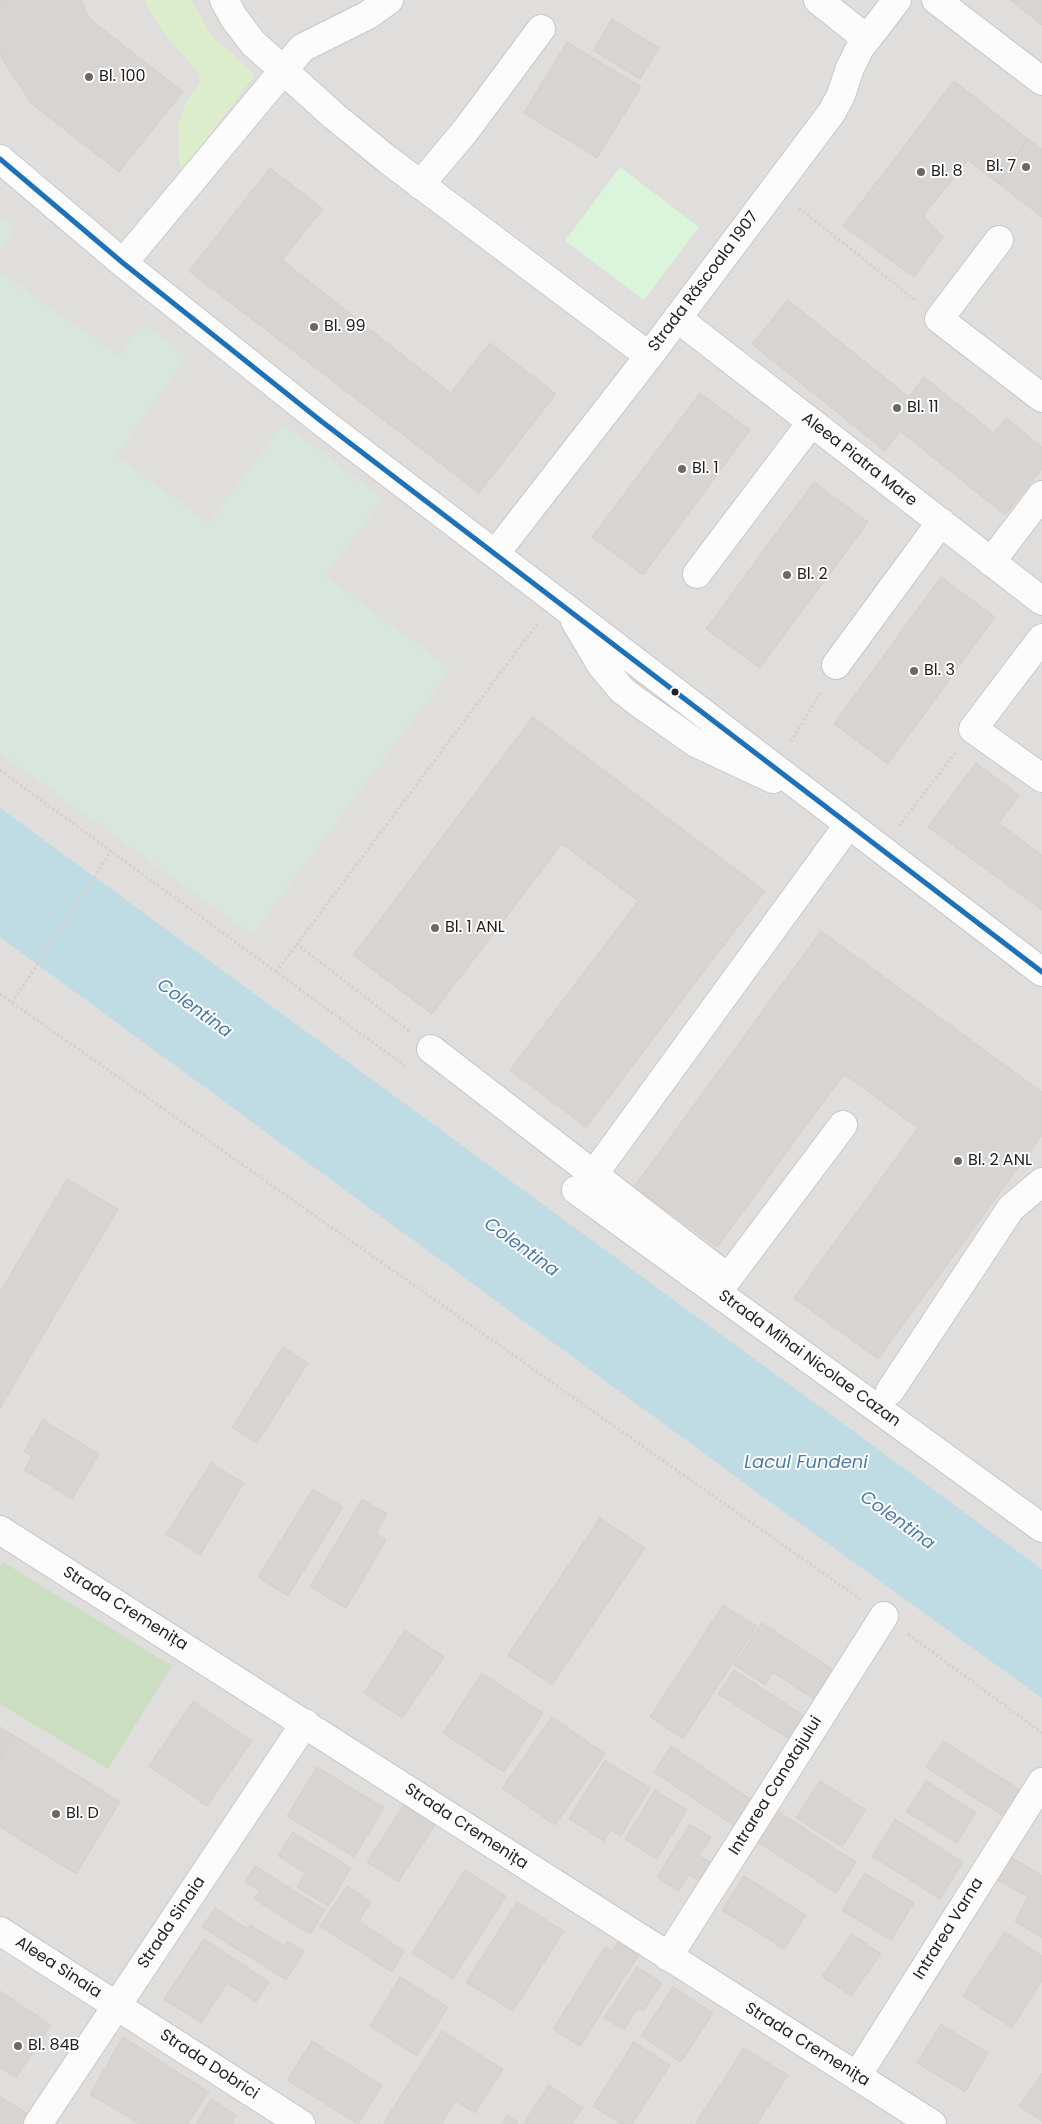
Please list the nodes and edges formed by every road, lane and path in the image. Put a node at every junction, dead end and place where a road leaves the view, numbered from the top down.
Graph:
1 (224, 0) edge
2 (389, 0) edge
3 (818, 0) edge
4 (897, 0) edge
5 (936, 0) edge
6 (542, 29) dead end
7 (867, 39) junction
8 (283, 71) junction
9 (1042, 81) edge
10 (0, 159) edge
11 (420, 184) junction
12 (774, 189) junction
13 (999, 240) dead end
14 (123, 263) junction
15 (677, 318) junction
16 (939, 320) junction
17 (649, 356) junction
18 (1042, 398) edge
19 (811, 423) junction
20 (1042, 495) edge
21 (941, 522) junction
22 (495, 554) junction
23 (991, 562) junction
24 (697, 574) dead end
25 (1042, 601) edge
26 (558, 602) junction
27 (1042, 638) edge
28 (836, 665) joint
29 (973, 729) junction
30 (776, 768) junction
31 (0, 770) edge
32 (1042, 778) edge
33 (805, 790) junction
34 (849, 824) junction
35 (881, 849) junction
36 (112, 851) junction
37 (297, 944) junction
38 (276, 972) junction
39 (1042, 972) edge
40 (0, 994) edge
41 (12, 1003) junction
42 (431, 1049) joint
43 (410, 1070) dead end
44 (843, 1125) dead end
45 (585, 1182) junction
46 (1042, 1182) edge
47 (890, 1391) dead end
48 (1042, 1528) edge
49 (0, 1530) edge
50 (884, 1616) junction
51 (305, 1723) junction
52 (1042, 1733) edge
53 (1042, 1782) edge
54 (0, 1931) edge
55 (668, 1957) junction
56 (117, 2006) junction
57 (857, 2076) junction
58 (38, 2124) edge
59 (301, 2124) edge
60 (932, 2124) edge

1 - 8 street
2 - 8 street
3 - 7 street
4 - 7 street, Strada Răscoala 1907
5 - 9 street
6 - 11 street
7 - 12 street, Strada Răscoala 1907
8 - 11 street
8 - 14 street
10 - 14 street
11 - 17 street
12 - 15 street, Strada Răscoala 1907
12 - 16 path
13 - 16 street
14 - 22 street
15 - 17 street, Strada Răscoala 1907
15 - 19 street, Aleea Piatra Mare
16 - 18 street
17 - 22 street, Strada Răscoala 1907
19 - 21 street, Aleea Piatra Mare
19 - 24 street
20 - 23 street
21 - 23 street, Aleea Piatra Mare
21 - 28 street
22 - 26 street
23 - 25 street, Aleea Piatra Mare
26 - 30 street
26 - 33 street
26 - 37 path
27 - 29 street
28 - 30 path
29 - 32 street
29 - 35 path
30 - 33 street
31 - 36 path
33 - 34 street
34 - 35 street
34 - 45 street
35 - 39 street
36 - 38 path
36 - 41 path
37 - 38 path
37 - 42 path
38 - 43 path
40 - 41 path
41 - 50 path
42 - 45 street
44 - 45 street
45 - 48 street, Strada Mihai Nicolae Cazan
46 - 47 street
49 - 51 street, Strada Cremenița
50 - 52 path
50 - 55 street, Intrarea Canotajului
51 - 55 street, Strada Cremenița
51 - 56 street, Strada Sinaia
53 - 57 street, Intrarea Varna
54 - 56 street, Aleea Sinaia
55 - 57 street, Strada Cremenița
56 - 58 street, Strada Sinaia
56 - 59 street, Strada Dobrici
57 - 60 street, Strada Cremenița

